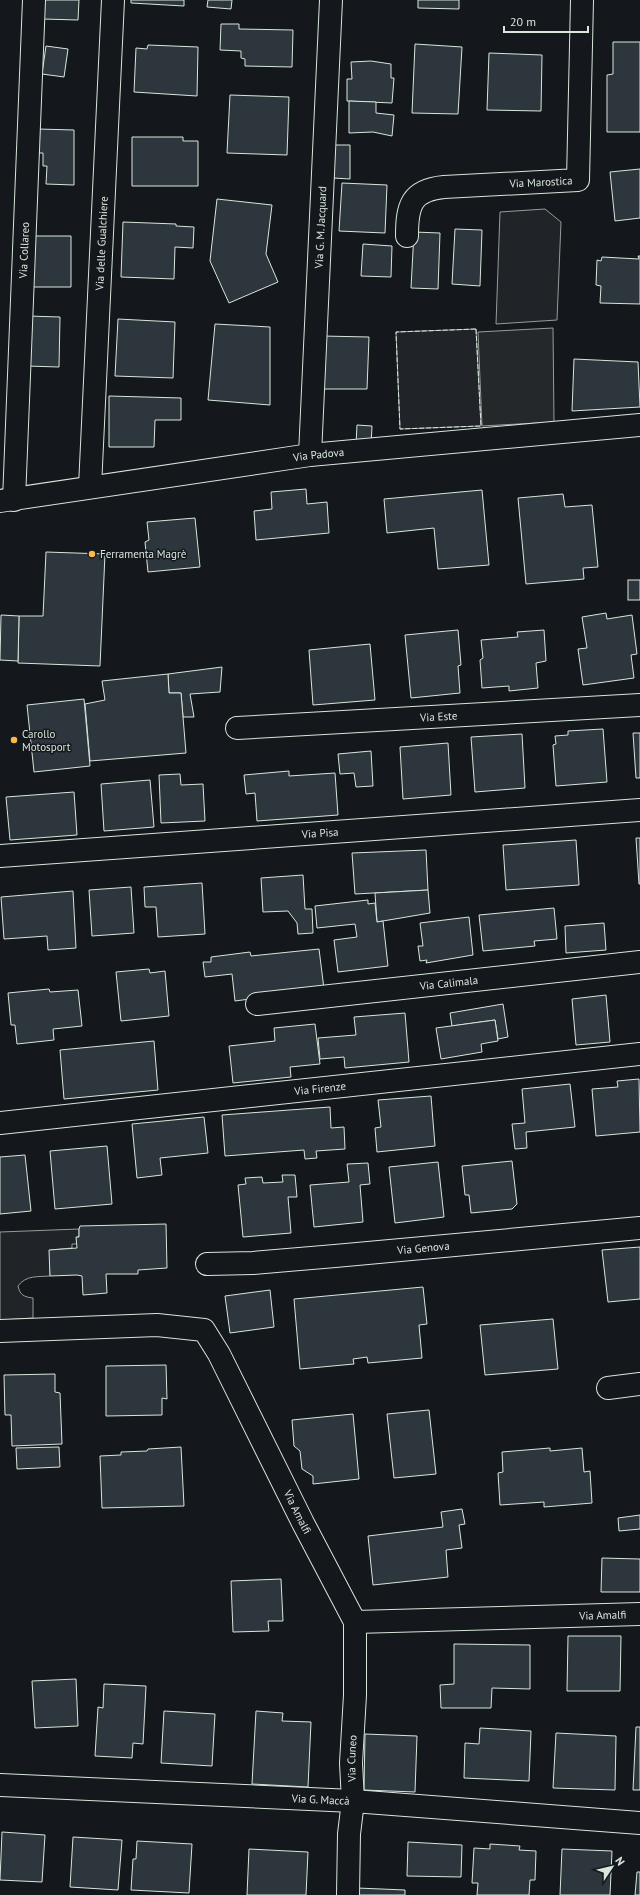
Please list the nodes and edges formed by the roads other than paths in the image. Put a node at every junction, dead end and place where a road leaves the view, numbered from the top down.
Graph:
1 (34, 0) edge
2 (113, 0) edge
3 (331, 0) edge
4 (582, 0) edge
5 (407, 236) dead end
6 (640, 425) edge
7 (310, 455) junction
8 (90, 487) junction
9 (7, 501) edge
10 (640, 706) edge
11 (237, 728) dead end
12 (640, 810) edge
13 (0, 856) edge
14 (640, 962) edge
15 (257, 1004) dead end
16 (640, 1054) edge
17 (0, 1123) edge
18 (640, 1228) edge
19 (207, 1264) dead end
20 (0, 1331) edge
21 (640, 1384) edge
22 (608, 1388) dead end
23 (640, 1614) edge
24 (355, 1622) junction
25 (0, 1785) edge
26 (353, 1801) junction
27 (640, 1823) edge
28 (348, 1895) edge

1 - 9 street, Via Collareo
2 - 8 street, Via delle Gualchiere
3 - 7 street, Via G. M. Jacquard
4 - 5 street, Via Marostica
6 - 7 street, Via Padova
7 - 8 street, Via Padova
8 - 9 street, Via Padova
10 - 11 street, Via Este
12 - 13 street, Via Pisa
14 - 15 street, Via Calimala
16 - 17 street, Via Firenze
18 - 19 street, Via Genova
20 - 24 street, Via Amalfi
21 - 22 street
23 - 24 street, Via Amalfi
24 - 26 street, Via Cuneo
25 - 26 street, Via G. Maccà
26 - 27 street, Via G. Maccà
26 - 28 street, Via Cuneo

